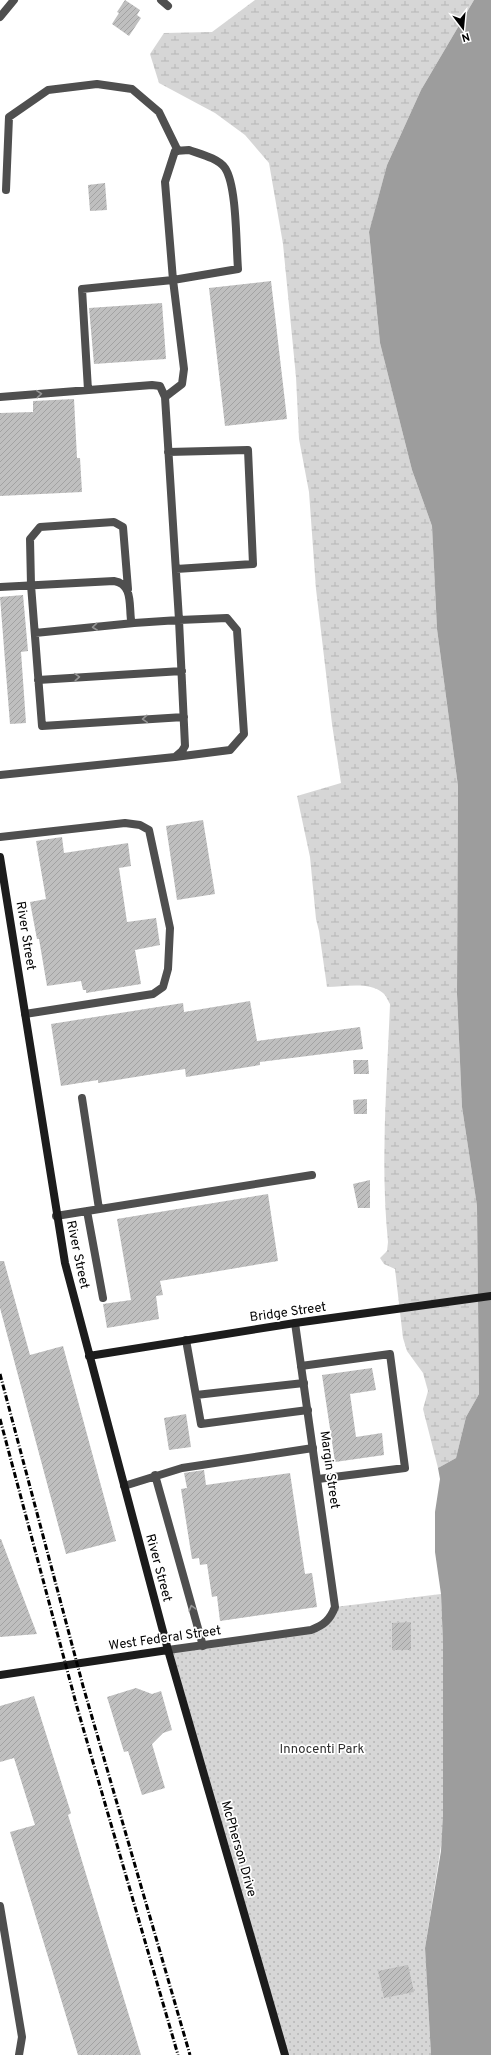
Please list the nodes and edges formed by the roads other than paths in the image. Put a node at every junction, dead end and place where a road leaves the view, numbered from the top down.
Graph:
1 (14, 0) edge
2 (161, 0) edge
3 (168, 6) dead end
4 (0, 17) edge
5 (178, 151) junction
6 (6, 190) dead end
7 (173, 280) junction
8 (84, 390) junction
9 (0, 397) edge
10 (165, 397) junction
11 (168, 452) junction
12 (176, 569) junction
13 (31, 585) junction
14 (0, 587) edge
15 (128, 589) junction
16 (179, 620) junction
17 (134, 623) junction
18 (35, 634) junction
19 (182, 671) junction
20 (38, 680) junction
21 (184, 717) junction
22 (175, 757) junction
23 (0, 775) edge
24 (0, 837) edge
25 (0, 857) edge
26 (25, 1014) junction
27 (82, 1098) dead end
28 (312, 1175) dead end
29 (100, 1209) junction
30 (87, 1211) junction
31 (56, 1216) junction
32 (491, 1296) edge
33 (103, 1298) dead end
34 (295, 1324) junction
35 (186, 1340) junction
36 (89, 1356) junction
37 (301, 1366) junction
38 (304, 1383) junction
39 (196, 1395) junction
40 (308, 1410) junction
41 (313, 1448) junction
42 (155, 1475) junction
43 (318, 1479) junction
44 (124, 1486) junction
45 (331, 1618) joint
46 (203, 1646) junction
47 (168, 1650) junction
48 (0, 1675) edge
49 (0, 1906) edge
50 (19, 2055) edge
51 (285, 2055) edge

1 - 4 street
2 - 3 street
5 - 6 street
5 - 7 street
5 - 7 street
7 - 8 street
7 - 10 street
9 -> 8 street
8 - 10 street
10 - 11 street
11 - 12 street
11 - 12 street
12 - 16 street
13 - 14 street
13 - 15 street
13 - 15 street
13 - 18 street
15 - 17 street
16 - 17 street
16 - 19 street
16 - 22 street
17 -> 18 street
18 - 20 street
20 -> 19 street
19 - 21 street
21 -> 20 street
21 - 22 street
22 - 23 street
24 - 26 street
25 - 26 street, River Street
26 - 31 street, River Street
27 - 29 street
28 - 29 street
29 - 30 street
30 - 31 street
30 - 33 street
31 - 36 street, River Street
32 - 34 street, Bridge Street
34 - 35 street, Bridge Street
34 - 37 street, Margin Street
35 - 36 street, Bridge Street
35 - 39 street
36 - 44 street, River Street
37 - 38 street, Margin Street
37 - 43 street
38 - 39 street
38 - 40 street, Margin Street
39 - 40 street
40 - 41 street, Margin Street
41 - 42 street
41 - 43 street, Margin Street
42 - 44 street
46 -> 42 street
43 - 45 street, Margin Street
44 - 47 street, River Street
45 - 46 street, West Federal Street
46 - 47 street, West Federal Street
47 - 48 street, West Federal Street
47 - 51 street, McPherson Drive
49 - 50 street

